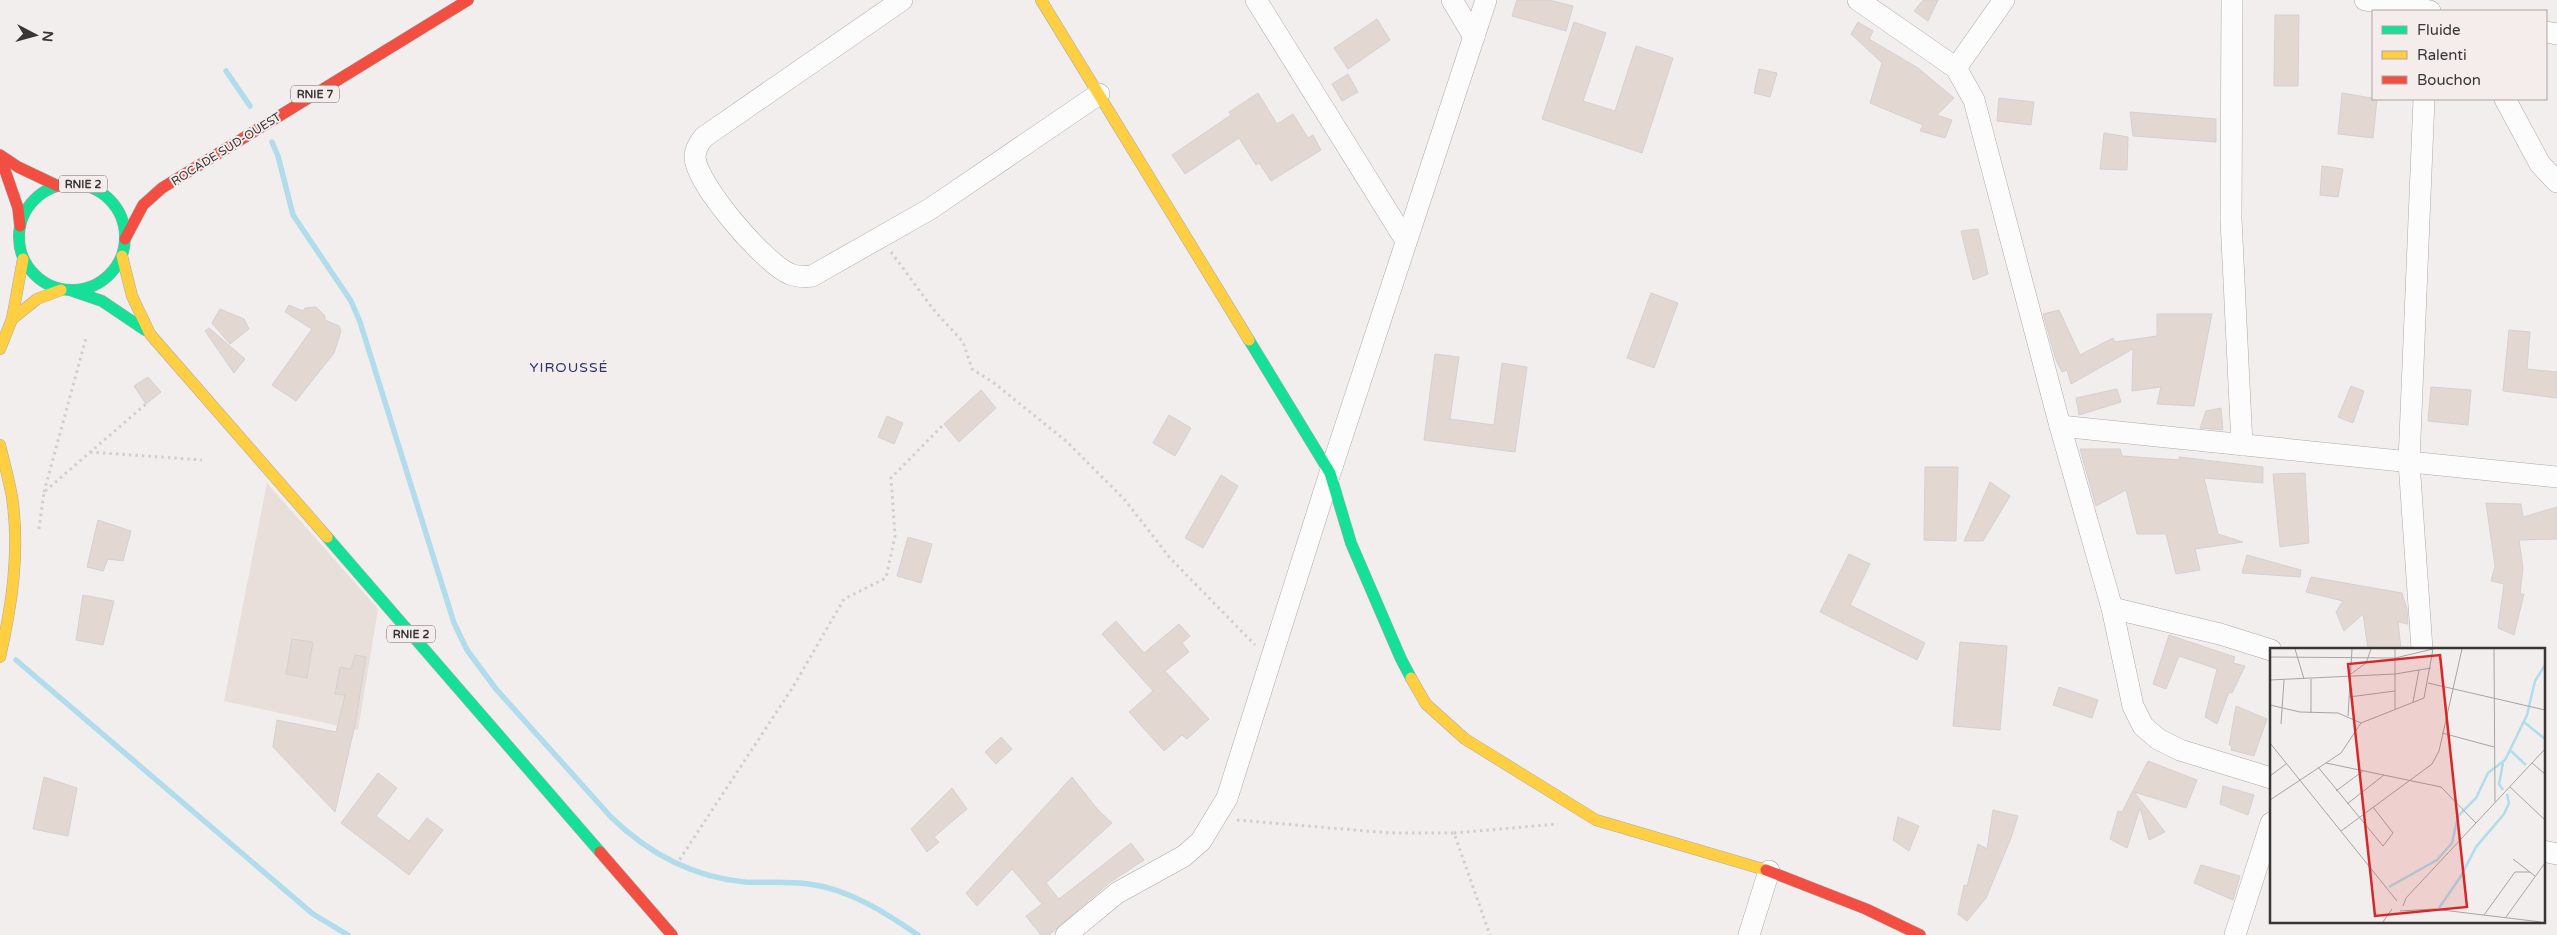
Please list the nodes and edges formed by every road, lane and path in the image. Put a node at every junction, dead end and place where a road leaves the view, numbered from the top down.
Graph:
1 (468, 0) edge
2 (902, 0) edge
3 (1042, 0) edge
4 (1256, 0) edge
5 (1452, 0) edge
6 (1486, 0) edge
7 (1858, 0) edge
8 (2004, 0) edge
9 (2232, 0) edge
10 (2366, 0) edge
11 (2422, 10) edge
12 (1474, 37) junction
13 (1956, 68) junction
14 (1099, 94) junction
15 (2424, 100) edge
16 (2506, 100) edge
17 (0, 155) edge
18 (2557, 182) edge
19 (58, 186) junction
20 (162, 188) junction
21 (99, 190) junction
22 (144, 191) dead end
23 (117, 192) dead end
24 (20, 226) junction
25 (880, 237) junction
26 (125, 240) junction
27 (1406, 241) junction
28 (122, 256) junction
29 (23, 259) junction
30 (66, 290) junction
31 (12, 318) junction
32 (150, 334) junction
33 (86, 338) dead end
34 (0, 349) edge
35 (146, 404) dead end
36 (944, 424) dead end
37 (2060, 426) junction
38 (2242, 444) junction
39 (0, 445) edge
40 (90, 452) dead end
41 (202, 460) dead end
42 (2409, 462) junction
43 (1330, 473) junction
44 (2557, 477) edge
45 (44, 492) junction
46 (39, 531) dead end
47 (2112, 608) junction
48 (2422, 648) edge
49 (2270, 650) edge
50 (0, 656) edge
51 (1270, 659) junction
52 (2270, 778) edge
53 (1216, 818) junction
54 (1596, 820) junction
55 (2270, 826) edge
56 (1454, 834) junction
57 (2544, 851) edge
58 (2557, 854) edge
59 (676, 865) dead end
60 (1769, 871) junction
61 (672, 935) edge
62 (1066, 935) edge
63 (1490, 935) edge
64 (1749, 935) edge
65 (1920, 935) edge
66 (2235, 935) edge

1 - 20 main road, ROCADE SUD-OUEST / RNIE 7
2 - 25 street
3 - 14 main road
4 - 27 street
5 - 12 street
6 - 12 street
7 - 13 street
8 - 13 street
9 - 38 street
10 - 11 street
12 - 27 street
13 - 37 street
14 - 25 street
14 - 43 main road
15 - 42 street
16 - 18 street
17 - 19 main road, RNIE 2
17 - 24 main road, RNIE 2
19 - 21 main road, RNIE 2
19 - 24 main road, RNIE 2
20 - 22 main road, ROCADE SUD-OUEST
20 - 26 main road, ROCADE SUD-OUEST
21 - 23 main road
21 - 26 main road, RNIE 2
24 - 29 main road, RNIE 2
25 - 51 path
26 - 28 main road, RNIE 2
27 - 43 street
28 - 30 main road, RNIE 2
28 - 32 main road, RNIE 2
29 - 30 main road, RNIE 2
29 - 31 main road
30 - 31 main road
30 - 32 main road, RNIE 2
31 - 34 main road
32 - 61 main road, RNIE 2
33 - 45 path
35 - 45 path
36 - 59 path
37 - 38 street
37 - 47 street
38 - 42 street
39 - 50 main road
40 - 41 path
42 - 44 street
42 - 48 street
43 - 51 street
43 - 54 main road
45 - 46 path
47 - 49 street
47 - 52 street
51 - 53 street
53 - 56 path
53 - 62 street
54 - 56 path
54 - 60 main road
55 - 66 street
56 - 63 path
57 - 58 street
60 - 64 street
60 - 65 main road

